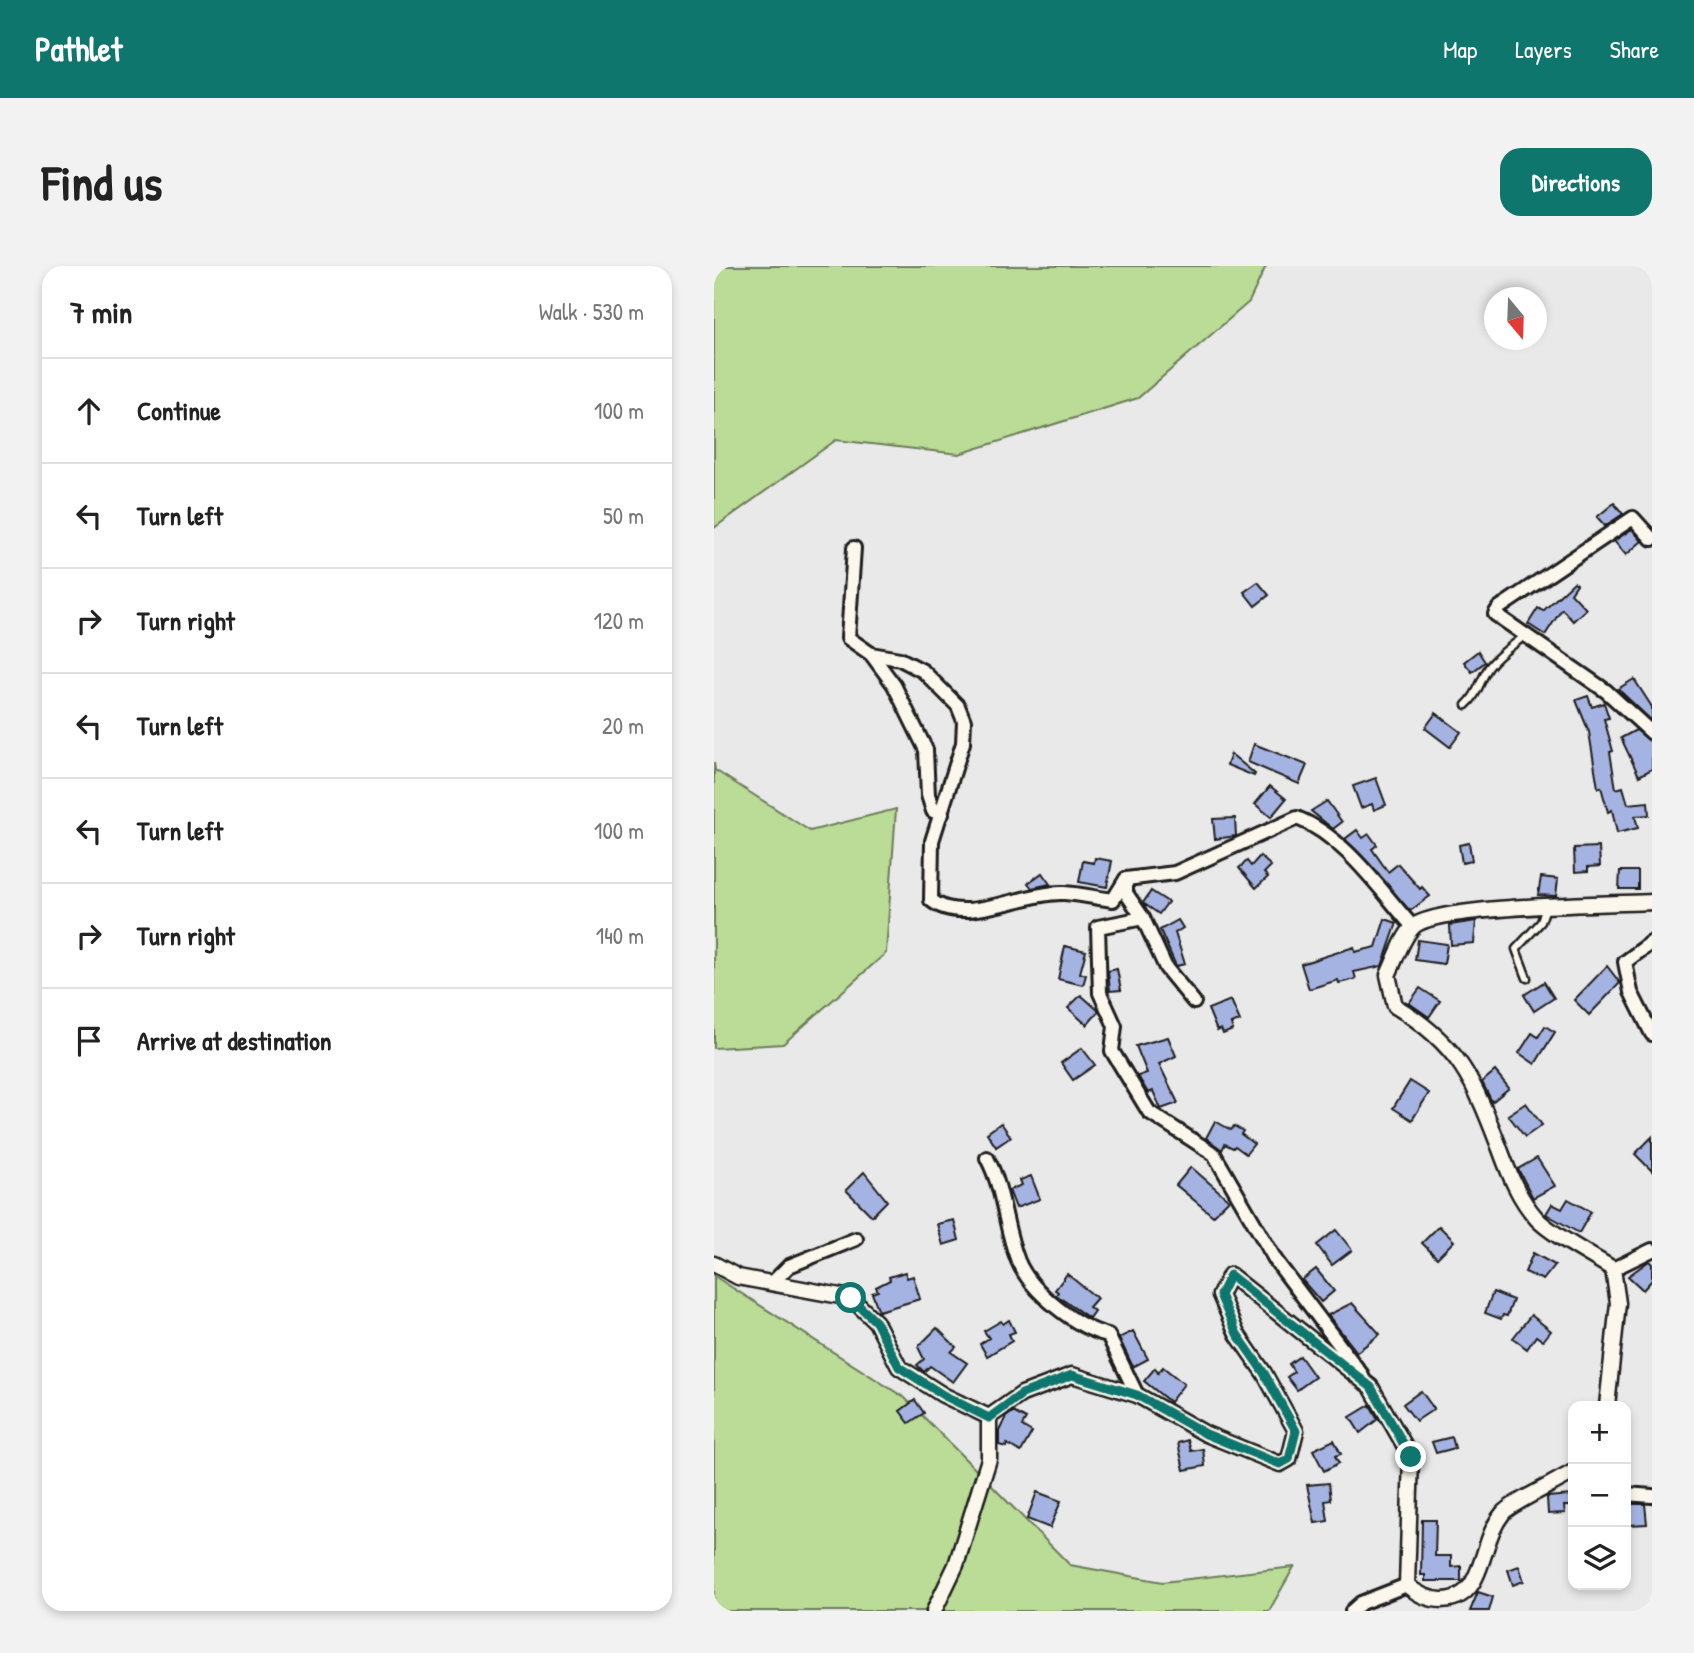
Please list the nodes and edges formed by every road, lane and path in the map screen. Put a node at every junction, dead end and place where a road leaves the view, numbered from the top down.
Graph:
1 (1652, 539) edge
2 (854, 548) dead end
3 (1528, 634) junction
4 (871, 654) junction
5 (1466, 705) dead end
6 (1652, 733) edge
7 (942, 814) junction
8 (1126, 879) junction
9 (1652, 902) edge
10 (1546, 907) junction
11 (1143, 918) junction
12 (1413, 927) junction
13 (1652, 942) edge
14 (1527, 978) dead end
15 (1194, 1002) dead end
16 (1652, 1034) edge
17 (986, 1158) dead end
18 (856, 1239) dead end
19 (1652, 1250) edge
20 (714, 1264) edge
21 (1613, 1269) junction
22 (772, 1283) junction
23 (1371, 1387) junction
24 (1137, 1395) junction
25 (1608, 1401) edge
26 (989, 1418) junction
27 (1568, 1478) edge
28 (1631, 1494) edge
29 (1652, 1496) edge
30 (1407, 1585) junction
31 (934, 1611) edge
32 (1352, 1611) edge

1 - 3 street
2 - 4 street
3 - 5 lane
3 - 6 street
4 - 7 street
4 - 7 street
7 - 8 street
8 - 11 street
8 - 12 street
9 - 10 street
10 - 12 street
10 - 14 lane
11 - 15 street
11 - 23 street
12 - 21 street
13 - 16 street
17 - 24 street
18 - 22 street
19 - 21 street
20 - 22 street
21 - 25 street
22 - 26 street
23 - 24 street
23 - 30 street
24 - 26 street
26 - 31 street
27 - 30 street
28 - 29 street
30 - 32 street

